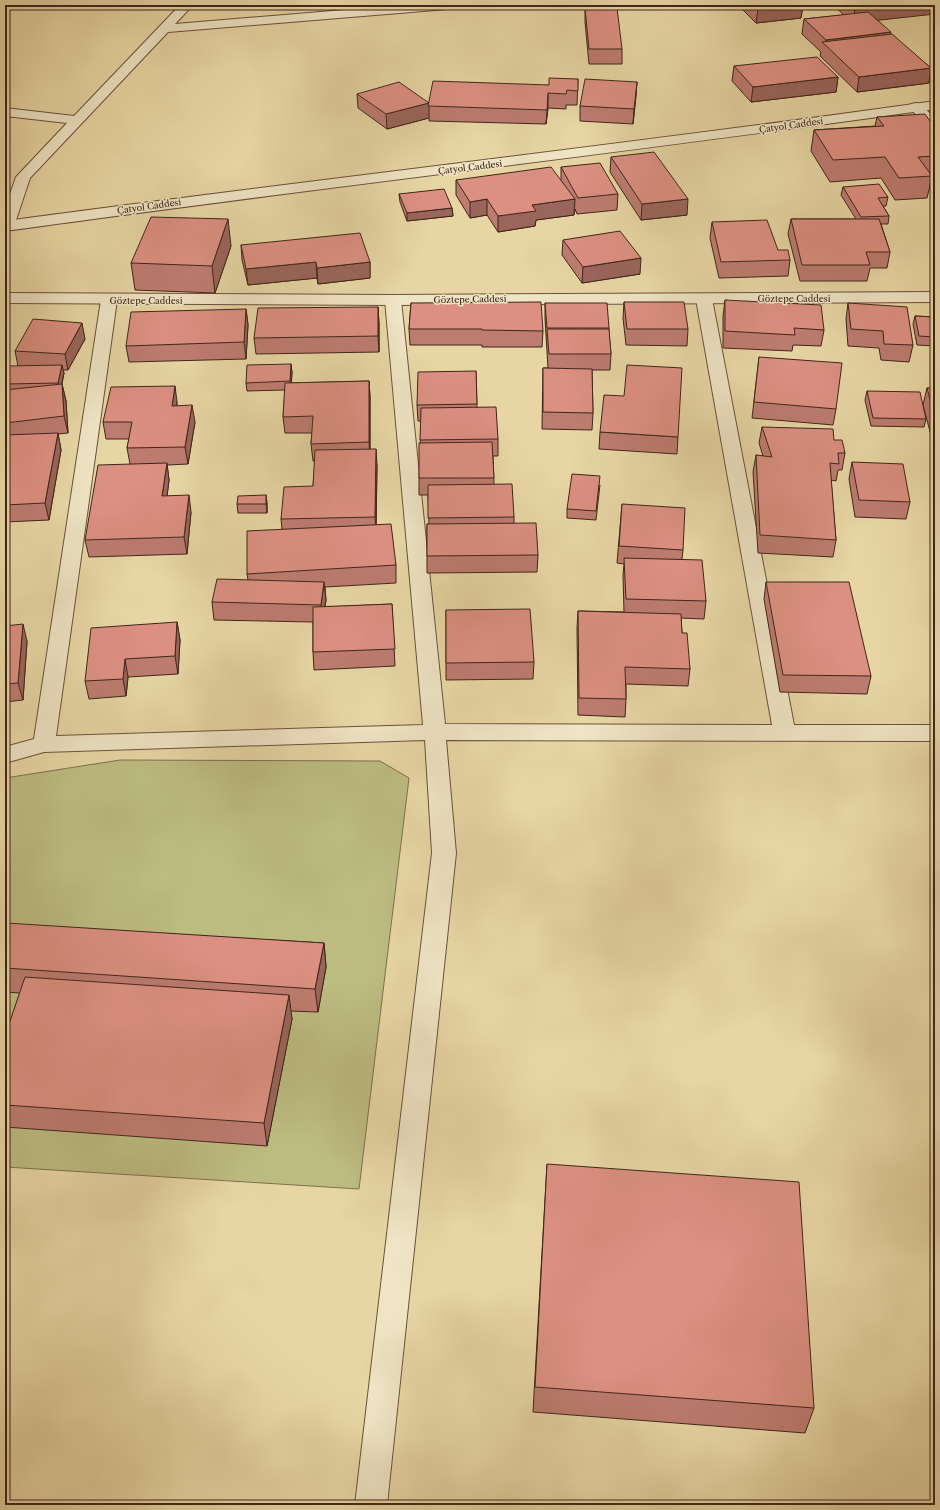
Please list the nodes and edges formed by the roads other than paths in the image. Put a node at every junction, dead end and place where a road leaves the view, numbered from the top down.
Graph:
1 (187, 5) edge
2 (448, 5) edge
3 (164, 29) junction
4 (935, 105) edge
5 (916, 107) junction
6 (5, 112) edge
7 (77, 120) junction
8 (935, 127) edge
9 (5, 226) edge
10 (935, 297) edge
11 (5, 298) edge
12 (704, 299) junction
13 (109, 300) junction
14 (393, 300) junction
15 (435, 732) junction
16 (784, 732) junction
17 (935, 733) edge
18 (44, 744) junction
19 (5, 755) edge
20 (372, 1505) edge

1 - 3 street
2 - 3 street
3 - 7 street
4 - 5 street, Çatyol Caddesi
5 - 8 street
5 - 9 street, Çatyol Caddesi
6 - 7 street
7 - 9 street
10 - 12 street, Göztepe Caddesi
11 - 13 street, Göztepe Caddesi
12 - 14 street, Göztepe Caddesi
12 - 16 street
13 - 14 street, Göztepe Caddesi
13 - 18 street
14 - 15 street
15 - 16 street
15 - 18 street
15 - 20 street
16 - 17 street
18 - 19 street

